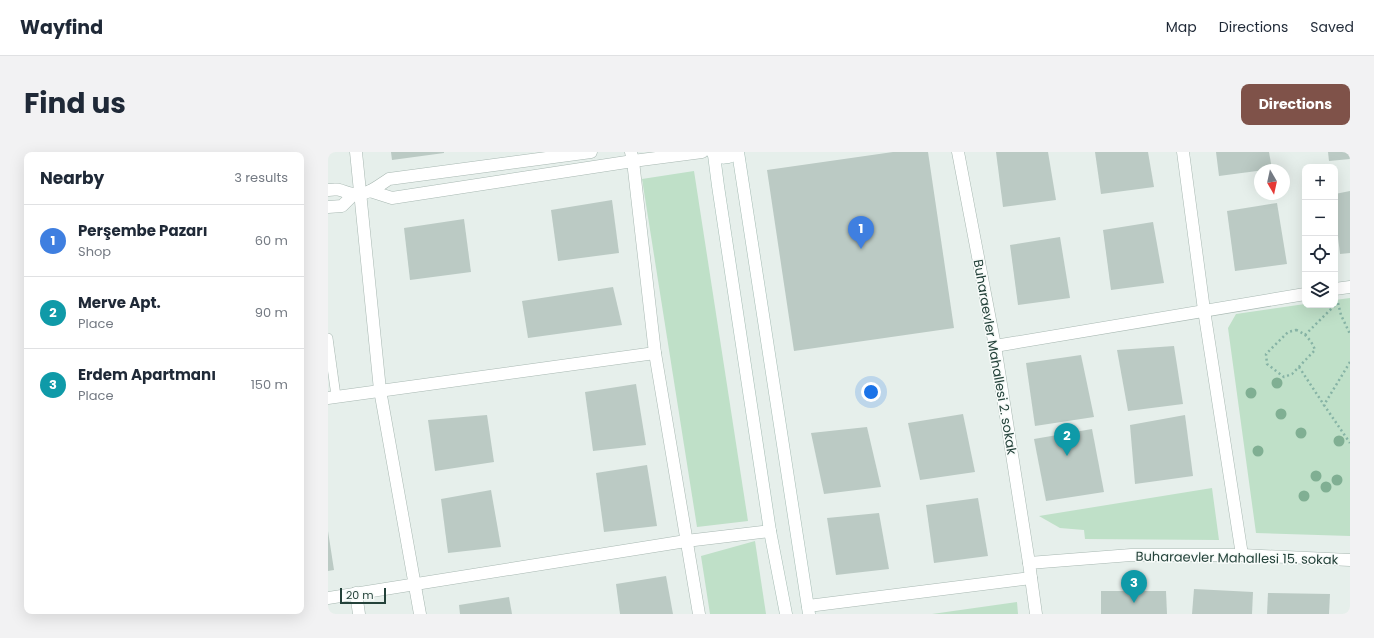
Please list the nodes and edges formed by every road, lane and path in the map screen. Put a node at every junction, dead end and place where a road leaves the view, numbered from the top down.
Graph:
1 (356, 152) edge
2 (590, 152) edge
3 (702, 152) edge
4 (738, 152) edge
5 (958, 152) edge
6 (1183, 152) edge
7 (713, 153) edge
8 (632, 156) edge
9 (328, 190) edge
10 (362, 193) junction
11 (328, 207) edge
12 (1350, 287) edge
13 (1338, 293) edge
14 (1302, 294) edge
15 (1338, 303) edge
16 (1333, 308) edge
17 (1204, 310) junction
18 (1350, 334) edge
19 (1305, 336) junction
20 (328, 338) edge
21 (995, 346) junction
22 (655, 353) junction
23 (1350, 362) edge
24 (1299, 367) junction
25 (380, 390) junction
26 (332, 397) edge
27 (1324, 405) junction
28 (1350, 443) edge
29 (770, 531) junction
30 (686, 541) junction
31 (1242, 556) junction
32 (1350, 560) edge
33 (1029, 563) junction
34 (1031, 578) junction
35 (415, 585) junction
36 (356, 593) junction
37 (328, 598) edge
38 (808, 610) edge
39 (359, 614) edge
40 (420, 614) edge
41 (699, 614) edge
42 (786, 614) edge
43 (1036, 614) edge

1 - 10 street
2 - 10 street
3 - 8 street
4 - 7 street
4 - 38 street
5 - 21 street, Buharaevler Mahallesi 2. sokak
6 - 17 street
7 - 29 street
8 - 10 street
8 - 22 street
9 - 10 street
10 - 11 street
10 - 25 street
12 - 13 street
14 - 17 street
15 - 18 path
16 - 19 path
17 - 21 street
17 - 31 street
19 - 24 path
19 - 24 path
20 - 26 lane
21 - 33 street, Buharaevler Mahallesi 2. sokak
22 - 25 street
22 - 30 street
23 - 27 path
24 - 27 path
25 - 26 street
25 - 35 street
27 - 28 path
29 - 30 street
29 - 42 street
30 - 35 street
30 - 41 street
31 - 32 street, Buharaevler Mahallesi 15. sokak
31 - 33 street, Buharaevler Mahallesi 15. sokak
33 - 34 street, Buharaevler Mahallesi 2. sokak
34 - 38 street
34 - 43 street, Buharaevler Mahallesi 2. sokak
35 - 36 street
35 - 40 street
36 - 37 street
36 - 39 street

